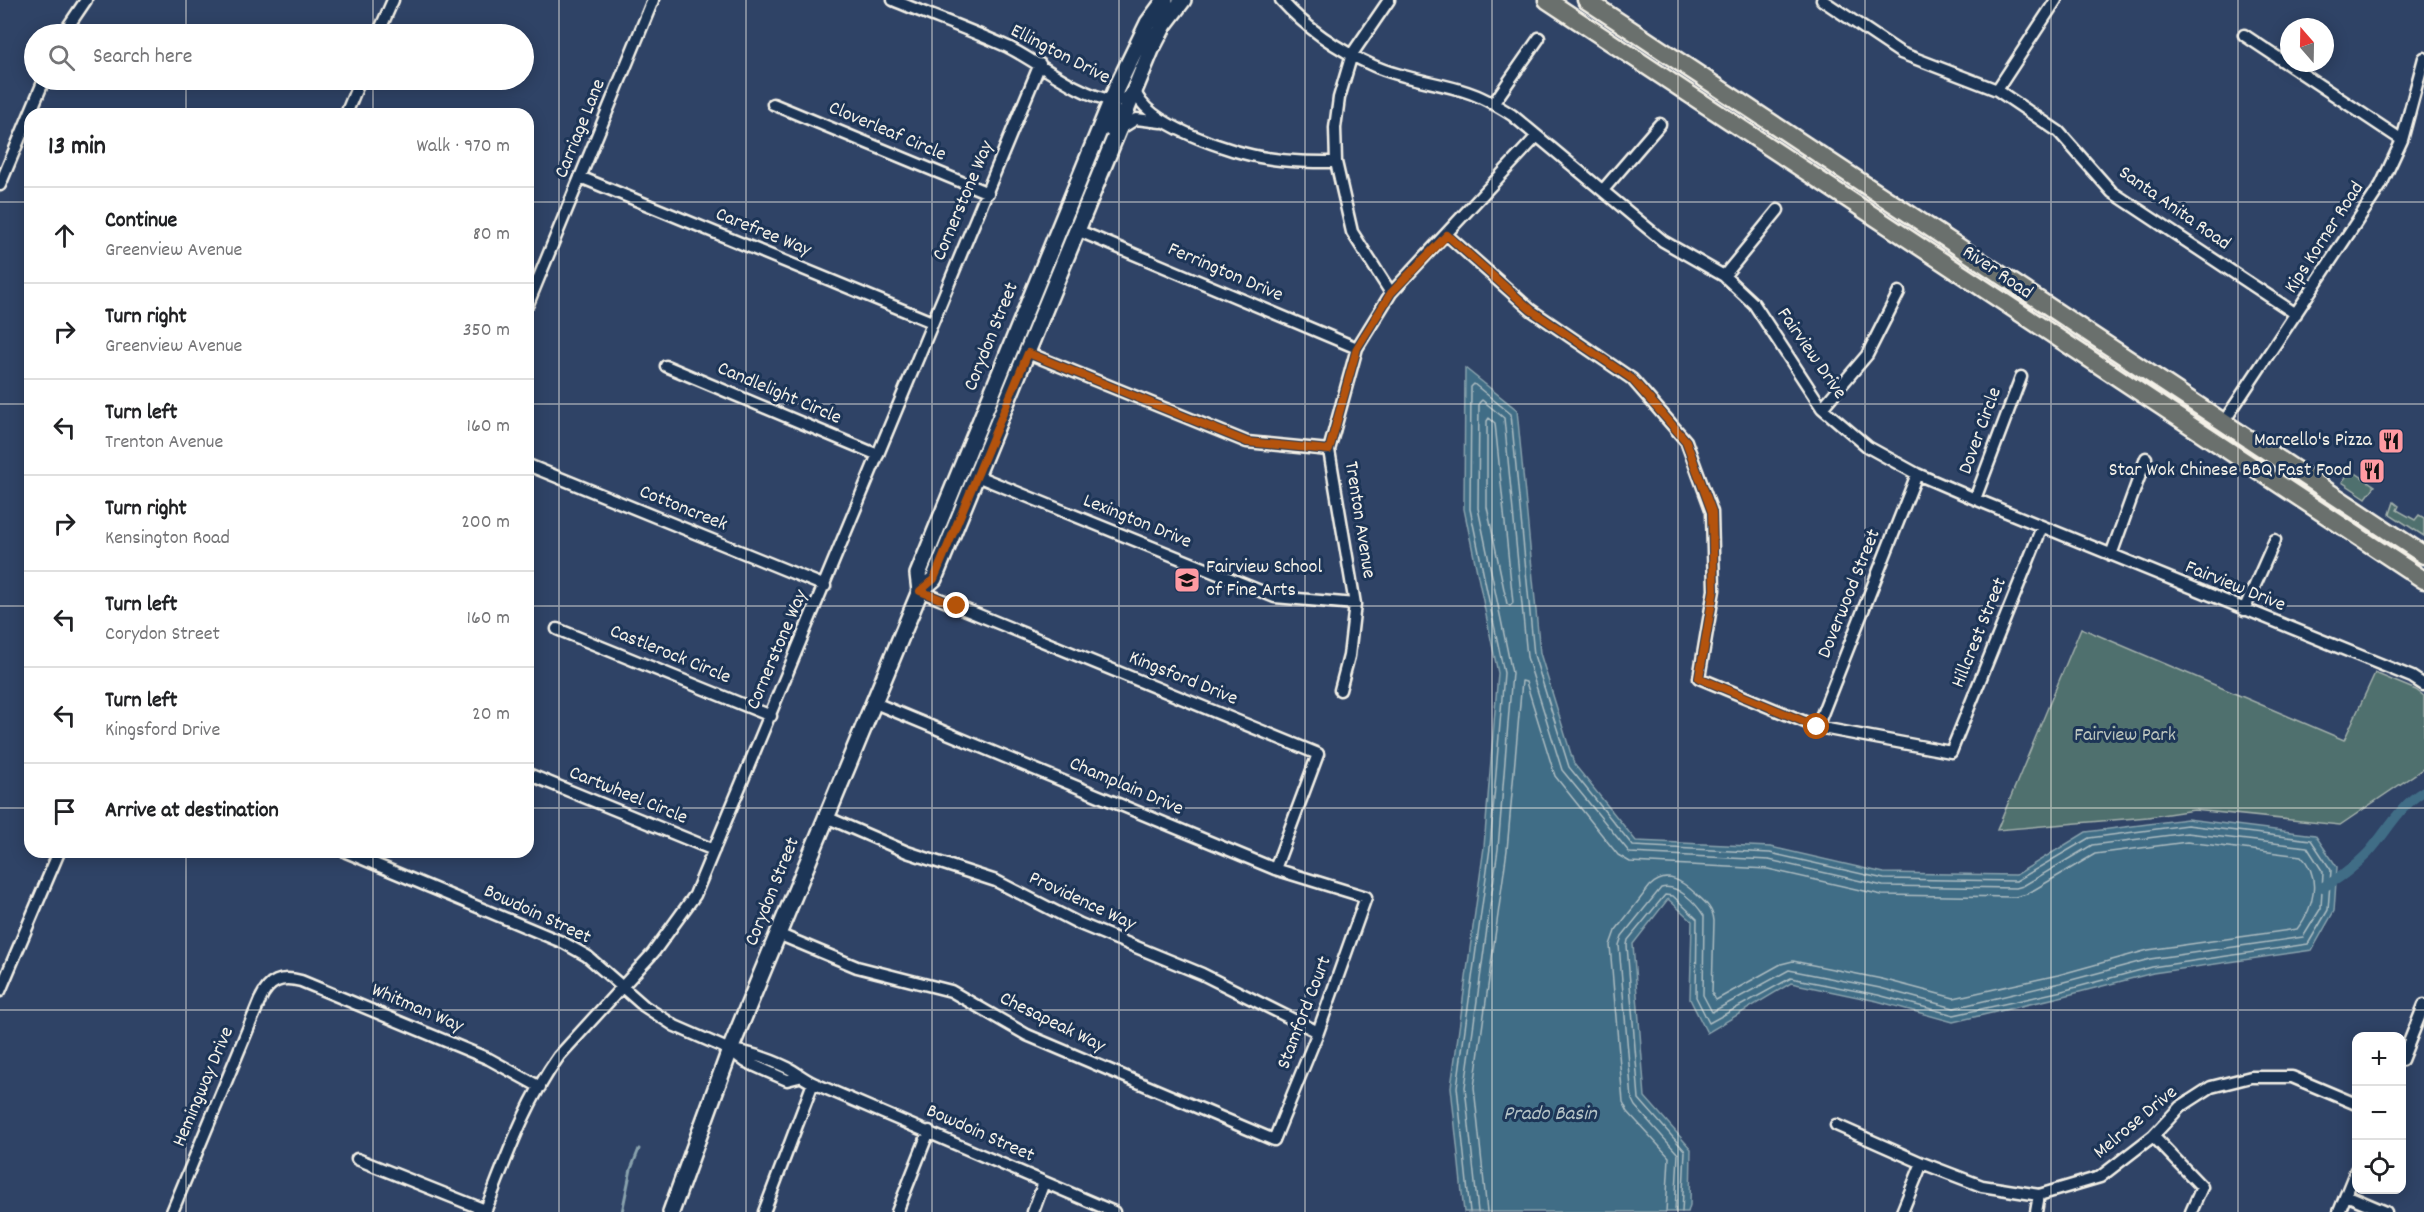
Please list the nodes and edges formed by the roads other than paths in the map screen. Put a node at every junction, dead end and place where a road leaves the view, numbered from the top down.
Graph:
1 (86, 0) edge
2 (393, 0) edge
3 (653, 0) edge
4 (892, 0) edge
5 (1165, 0) edge
6 (1183, 0) edge
7 (1281, 0) edge
8 (1389, 0) edge
9 (1547, 0) edge
10 (1586, 0) edge
11 (1822, 0) edge
12 (2056, 0) edge
13 (70, 24) edge
14 (382, 24) edge
15 (2244, 35) dead end
16 (1539, 38) dead end
17 (1352, 54) junction
18 (2424, 58) edge
19 (1040, 64) junction
20 (40, 90) edge
21 (356, 90) edge
22 (1136, 90) junction
23 (1997, 90) junction
24 (1112, 100) junction
25 (773, 104) dead end
26 (1493, 104) junction
27 (32, 108) edge
28 (348, 108) edge
29 (1164, 123) junction
30 (1660, 124) dead end
31 (24, 128) edge
32 (1119, 130) junction
33 (1537, 136) junction
34 (2402, 140) junction
35 (1336, 162) junction
36 (1103, 166) junction
37 (580, 177) junction
38 (0, 185) edge
39 (1603, 190) junction
40 (987, 193) junction
41 (1778, 210) dead end
42 (1079, 231) junction
43 (1447, 235) junction
44 (1724, 276) junction
45 (534, 289) edge
46 (1899, 292) dead end
47 (1391, 293) junction
48 (2296, 314) junction
49 (932, 322) junction
50 (1357, 348) junction
51 (1028, 353) junction
52 (666, 366) dead end
53 (2020, 377) dead end
54 (1822, 408) junction
55 (2223, 423) junction
56 (1329, 450) junction
57 (878, 455) junction
58 (2146, 458) dead end
59 (534, 467) edge
60 (1917, 474) junction
61 (977, 476) junction
62 (1975, 499) junction
63 (2042, 527) junction
64 (2275, 540) dead end
65 (2111, 555) junction
66 (2424, 555) edge
67 (2424, 580) edge
68 (825, 586) junction
69 (920, 591) junction
70 (1355, 604) junction
71 (2244, 610) junction
72 (556, 629) dead end
73 (2424, 685) edge
74 (1340, 690) dead end
75 (874, 703) junction
76 (771, 716) junction
77 (1817, 727) junction
78 (534, 776) edge
79 (826, 817) junction
80 (714, 850) junction
81 (56, 858) edge
82 (361, 858) edge
83 (1275, 869) junction
84 (1366, 897) joint
85 (778, 934) junction
86 (3, 977) edge
87 (276, 980) joint
88 (623, 986) junction
89 (0, 991) edge
90 (2424, 1005) edge
91 (1318, 1032) junction
92 (730, 1050) junction
93 (2406, 1050) edge
94 (813, 1083) junction
95 (540, 1087) junction
96 (2352, 1102) edge
97 (1836, 1125) dead end
98 (929, 1131) junction
99 (2153, 1136) junction
100 (1274, 1140) joint
101 (357, 1159) dead end
102 (1922, 1163) junction
103 (2352, 1180) edge
104 (1044, 1182) junction
105 (2038, 1195) junction
106 (2346, 1195) junction
107 (485, 1211) edge
108 (172, 1212) edge
109 (671, 1212) edge
110 (764, 1212) edge
111 (897, 1212) edge
112 (1033, 1212) edge
113 (1114, 1212) edge
114 (1902, 1212) edge
115 (2036, 1212) edge
116 (2191, 1212) edge
117 (2339, 1212) edge
118 (2386, 1212) edge

1 - 13 street
2 - 14 street
3 - 37 street, Carriage Lane
4 - 19 street, Ellington Drive
5 - 24 main road, Corydon Street
6 - 22 main road, Corydon Street
7 - 17 street, Fairview Drive
8 - 17 street
9 - 67 main road, River Road
10 - 55 main road, River Road
11 - 23 street, Santa Anita Road
12 - 23 street
15 - 34 street
16 - 26 street
17 - 26 street, Fairview Drive
17 - 35 street
18 - 34 street, Kips Korner Road
19 - 24 street, Ellington Drive
19 - 40 street, Cornerstone Way
20 - 27 street
21 - 28 street
22 - 24 street
22 - 29 street, Ellington Drive
22 - 32 main road, Corydon Street
23 - 48 street, Santa Anita Road
24 - 36 street, Corydon Street
24 - 69 main road, Corydon Street
25 - 40 street, Cloverleaf Circle
26 - 33 street, Fairview Drive
29 - 32 street, Ellington Drive
29 - 35 street, Ellington Drive
30 - 39 street
31 - 38 street
32 - 36 main road, Corydon Street
33 - 39 street, Fairview Drive
33 - 43 street, Trenton Avenue
34 - 48 street, Kips Korner Road
35 - 47 street
36 - 42 main road, Corydon Street
37 - 45 street, Carriage Lane
37 - 49 street, Carefree Way
39 - 44 street, Fairview Drive
40 - 49 street, Cornerstone Way
41 - 44 street
42 - 50 street, Ferrington Drive
42 - 51 main road, Corydon Street
43 - 47 street, Trenton Avenue
43 - 77 street
44 - 54 street, Fairview Drive
46 - 54 street
47 - 50 street, Trenton Avenue
48 - 55 street, Kips Korner Road
49 - 57 street, Cornerstone Way
50 - 56 street, Trenton Avenue
51 - 56 street
51 - 61 main road, Corydon Street
52 - 57 street, Candlelight Circle
53 - 62 street, Dover Circle
54 - 60 street, Fairview Drive
55 - 66 main road, River Road
56 - 70 street, Trenton Avenue
57 - 68 street, Cornerstone Way
58 - 65 street
59 - 68 street, Cottoncreek
60 - 62 street, Fairview Drive
60 - 77 street, Doverwood Street
61 - 69 main road, Corydon Street
61 - 70 street, Lexington Drive
62 - 63 street, Fairview Drive
63 - 65 street, Fairview Drive
63 - 77 street, Hillcrest Street
64 - 71 street
65 - 71 street, Fairview Drive
68 - 76 street, Cornerstone Way
69 - 75 main road, Corydon Street
69 - 83 street, Kingsford Drive
70 - 74 street, Trenton Avenue
71 - 73 street, Fairview Drive
72 - 76 street, Castlerock Circle
75 - 79 main road, Corydon Street
75 - 83 street, Champlain Drive
76 - 80 street, Cornerstone Way
78 - 80 street, Cartwheel Circle
79 - 85 main road, Corydon Street
79 - 91 street, Providence Way
80 - 88 street, Cornerstone Way
81 - 86 street
82 - 88 street, Bowdoin Street
83 - 84 street, Champlain Drive
84 - 91 street, Stamford Court
85 - 92 main road, Corydon Street
85 - 100 street, Chesapeak Way
86 - 89 street
87 - 95 street, Whitman Way
87 - 108 street, Hemingway Drive
88 - 92 street, Bowdoin Street
88 - 95 street, Cornerstone Way
90 - 93 street
91 - 100 street, Stamford Court
92 - 94 street, Bowdoin Street
92 - 109 main road, Corydon Street
94 - 98 street, Bowdoin Street
94 - 110 street
95 - 107 street, Cornerstone Way
96 - 99 street, Melrose Drive
97 - 102 street, Melrose Drive
98 - 104 street, Bowdoin Street
98 - 111 street
99 - 105 street, Melrose Drive
99 - 116 street
101 - 107 street
102 - 105 street, Melrose Drive
102 - 114 street
103 - 106 street
104 - 112 street
104 - 113 street, Bowdoin Street
105 - 115 street
106 - 117 street
106 - 118 street

